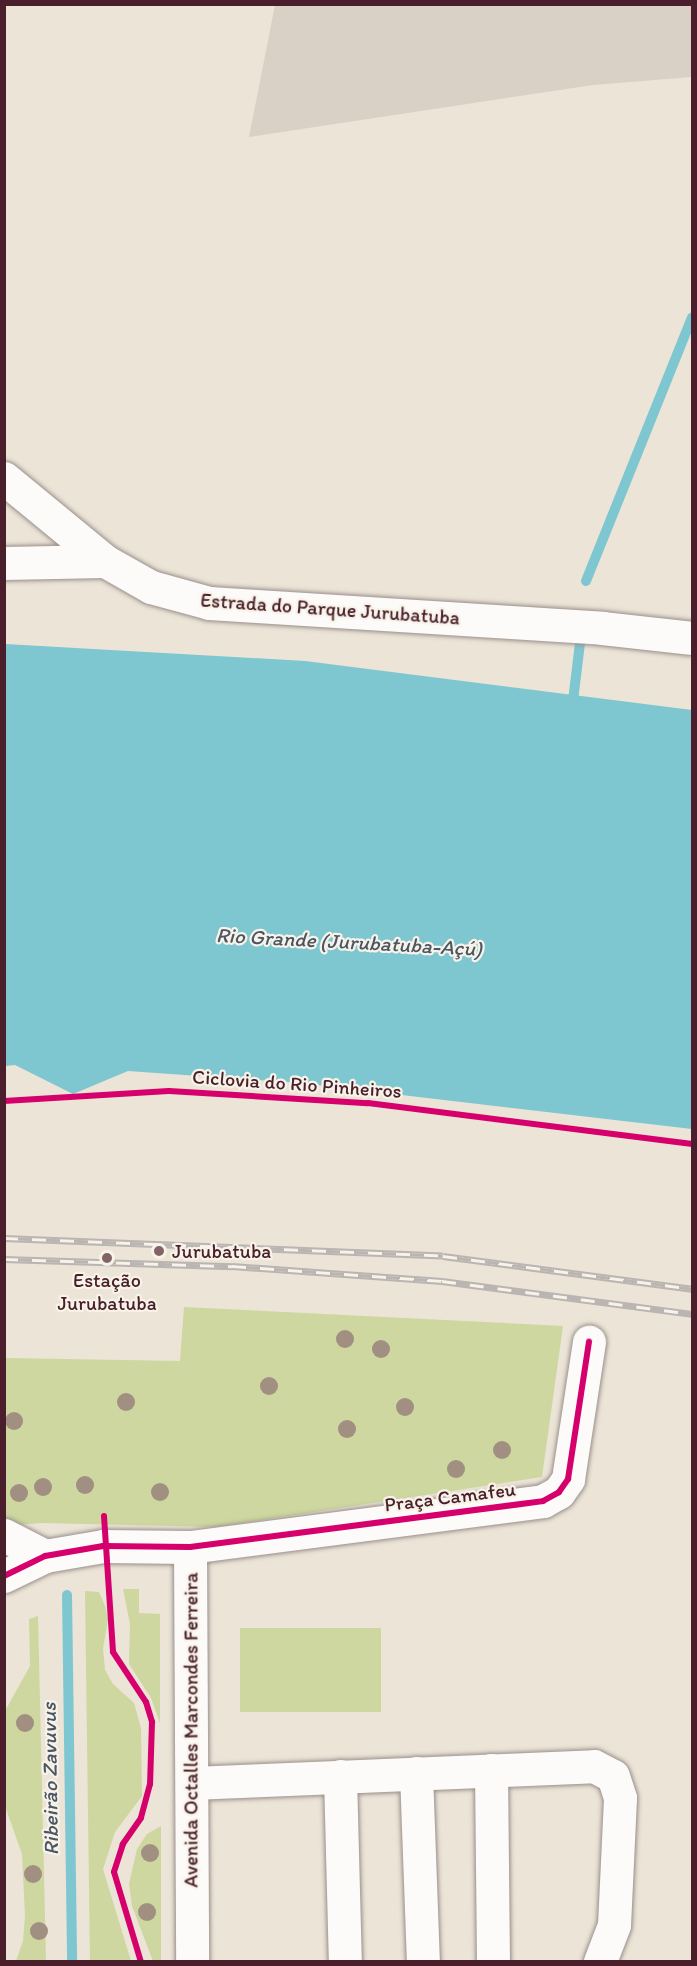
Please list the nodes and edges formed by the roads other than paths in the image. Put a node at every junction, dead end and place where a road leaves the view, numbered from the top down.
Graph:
1 (4, 478) edge
2 (105, 561) junction
3 (4, 563) edge
4 (693, 638) edge
5 (589, 1342) dead end
6 (4, 1535) edge
7 (190, 1546) junction
8 (45, 1556) junction
9 (4, 1576) edge
10 (491, 1770) junction
11 (416, 1773) junction
12 (340, 1776) junction
13 (192, 1783) junction
14 (192, 1962) edge
15 (345, 1962) edge
16 (423, 1962) edge
17 (493, 1962) edge
18 (600, 1962) edge

1 - 2 street, Estrada do Parque Jurubatuba
2 - 3 street
2 - 4 street, Estrada do Parque Jurubatuba
5 - 7 street, Praça Camafeu
6 - 8 street
7 - 8 street, Avenida Octalles Marcondes Ferreira
7 - 13 street, Avenida Octalles Marcondes Ferreira
8 - 9 street, Avenida Octalles Marcondes Ferreira
10 - 11 street
10 - 17 street
10 - 18 street
11 - 12 street
11 - 16 street
12 - 13 street
12 - 15 street
13 - 14 street, Avenida Octalles Marcondes Ferreira

